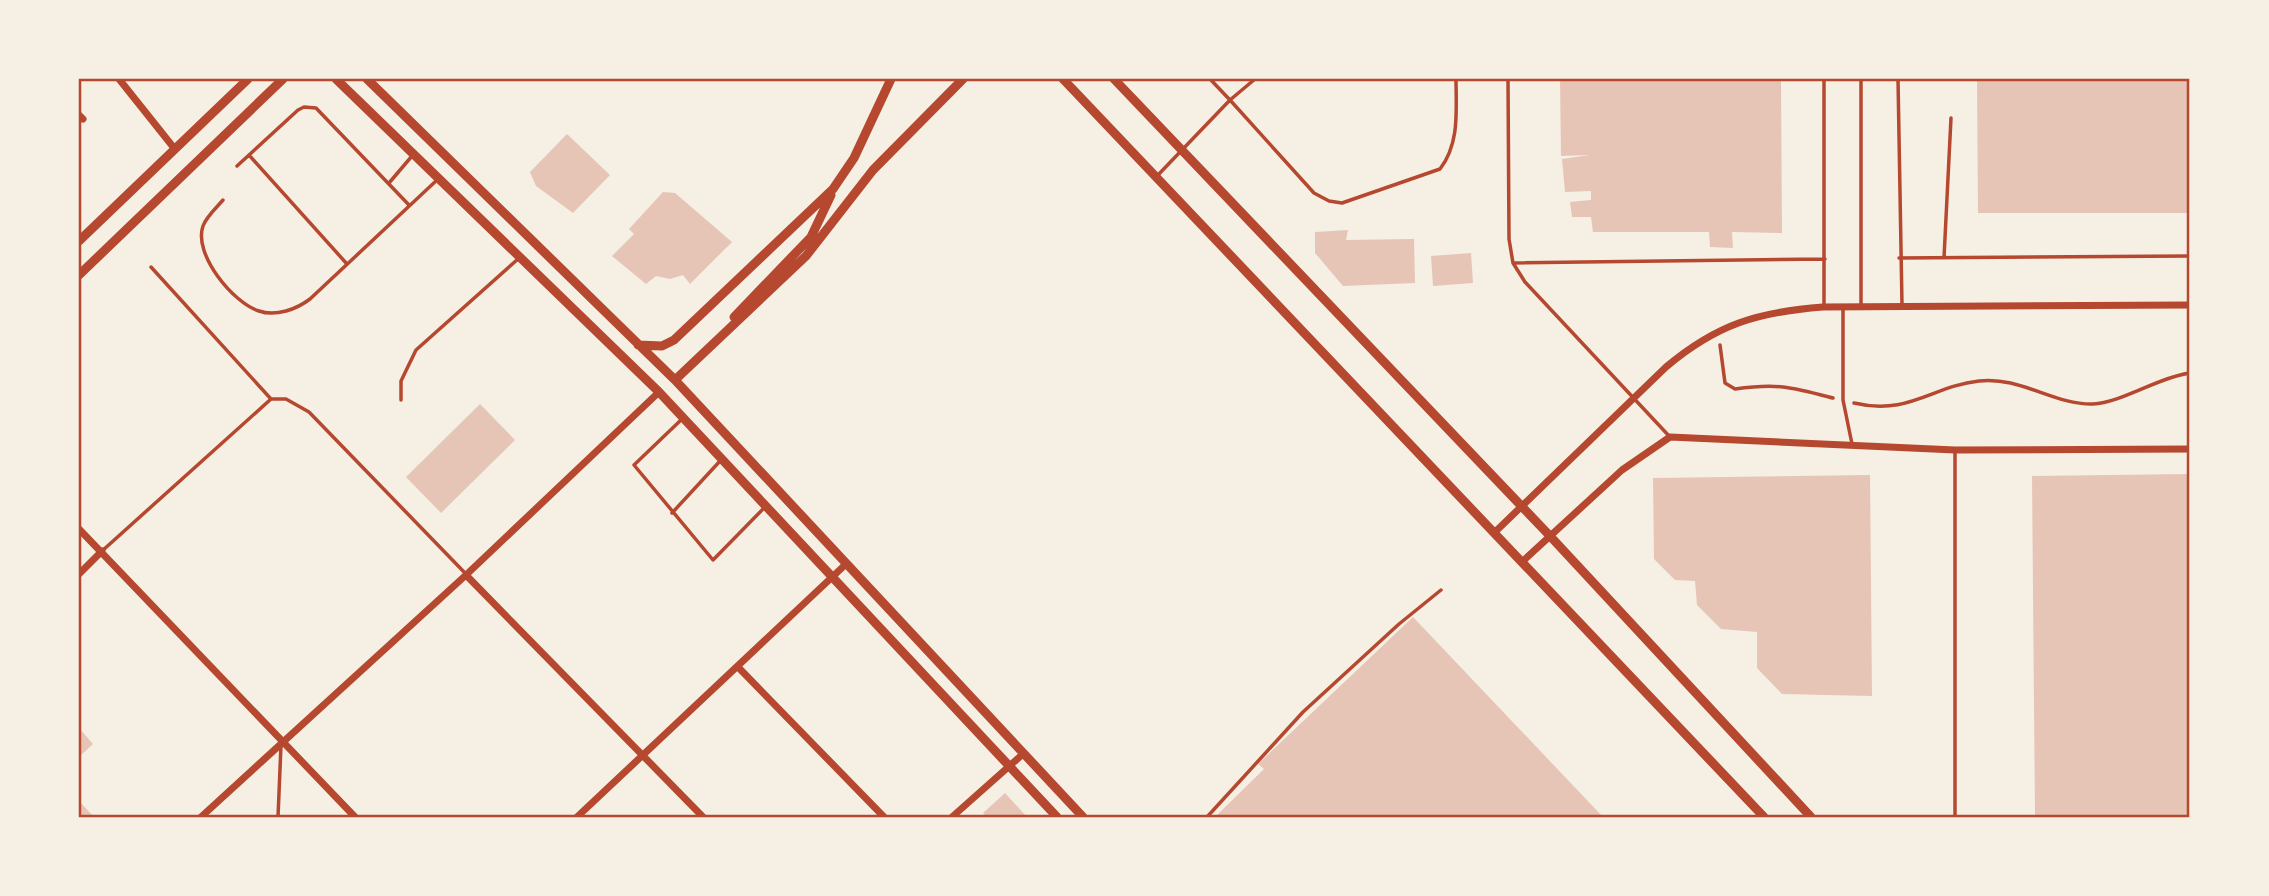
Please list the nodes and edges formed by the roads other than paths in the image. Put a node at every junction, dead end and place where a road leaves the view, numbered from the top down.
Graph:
1 (119, 79) edge
2 (247, 79) edge
3 (283, 79) edge
4 (336, 79) edge
5 (367, 79) edge
6 (891, 79) edge
7 (963, 79) edge
8 (1063, 79) edge
9 (1114, 79) edge
10 (1210, 79) edge
11 (1255, 79) edge
12 (1456, 79) edge
13 (1508, 79) edge
14 (1824, 79) edge
15 (1861, 79) edge
16 (1898, 79) edge
17 (1230, 100) junction
18 (1951, 118) dead end
19 (174, 148) junction
20 (1183, 150) junction
21 (249, 155) junction
22 (414, 155) junction
23 (237, 166) dead end
24 (1157, 176) junction
25 (438, 178) junction
26 (389, 183) junction
27 (833, 189) junction
28 (223, 200) dead end
29 (410, 205) junction
30 (79, 241) edge
31 (2190, 256) edge
32 (519, 257) junction
33 (1899, 258) junction
34 (1944, 258) junction
35 (1825, 259) junction
36 (1513, 263) junction
37 (347, 264) junction
38 (151, 267) dead end
39 (79, 275) edge
40 (2190, 305) edge
41 (1824, 307) junction
42 (1843, 307) junction
43 (1861, 307) junction
44 (1902, 307) junction
45 (637, 345) junction
46 (675, 380) junction
47 (659, 392) junction
48 (1636, 397) junction
49 (271, 399) junction
50 (401, 400) dead end
51 (682, 419) junction
52 (1670, 437) junction
53 (1852, 444) junction
54 (2190, 449) edge
55 (1955, 450) junction
56 (722, 459) junction
57 (767, 505) junction
58 (1520, 506) junction
59 (672, 513) junction
60 (79, 529) edge
61 (1495, 532) junction
62 (1550, 536) junction
63 (102, 551) junction
64 (1523, 561) junction
65 (846, 564) junction
66 (79, 574) edge
67 (466, 575) junction
68 (835, 577) junction
69 (1441, 590) dead end
70 (738, 667) junction
71 (282, 740) junction
72 (1023, 754) junction
73 (645, 756) junction
74 (1009, 766) junction
75 (201, 817) edge
76 (278, 817) edge
77 (355, 817) edge
78 (577, 817) edge
79 (703, 817) edge
80 (884, 817) edge
81 (952, 817) edge
82 (1057, 817) edge
83 (1083, 817) edge
84 (1207, 817) edge
85 (1764, 817) edge
86 (1811, 817) edge
87 (1955, 817) edge

1 - 19 street
2 - 19 street
3 - 39 street
4 - 22 street
5 - 45 street
6 - 27 street
7 - 46 street
8 - 24 street
9 - 20 street
10 - 17 lane
11 - 17 lane
12 - 17 lane
13 - 36 lane
14 - 35 lane
15 - 43 lane
16 - 33 lane
17 - 20 lane
18 - 34 lane
19 - 30 street
20 - 24 lane
20 - 58 street
21 - 23 lane
21 - 26 lane
21 - 37 lane
22 - 25 street
22 - 26 lane
24 - 61 street
25 - 29 lane
25 - 32 street
26 - 29 lane
27 - 45 street
27 - 46 street
28 - 37 lane
29 - 37 lane
31 - 34 lane
32 - 47 street
32 - 50 lane
33 - 34 lane
33 - 44 lane
35 - 36 lane
35 - 41 lane
36 - 48 lane
38 - 49 lane
40 - 44 street
41 - 42 street
41 - 48 street
42 - 43 street
42 - 53 lane
43 - 44 street
45 - 46 street
46 - 47 street
46 - 65 street
47 - 51 street
47 - 67 street
48 - 52 lane
48 - 58 street
49 - 63 lane
49 - 67 lane
51 - 56 street
51 - 59 lane
52 - 53 street
52 - 62 street
53 - 55 street
54 - 55 street
55 - 87 lane
56 - 57 street
56 - 59 lane
57 - 59 lane
57 - 68 street
58 - 61 street
58 - 62 street
60 - 63 street
61 - 64 street
62 - 64 street
62 - 86 street
63 - 66 street
63 - 71 street
64 - 85 street
65 - 68 street
65 - 72 street
67 - 71 street
67 - 73 street
68 - 70 street
68 - 74 street
69 - 84 lane
70 - 73 street
70 - 80 street
71 - 75 street
71 - 76 lane
71 - 77 street
72 - 74 street
72 - 83 street
73 - 78 street
73 - 79 street
74 - 81 street
74 - 82 street

